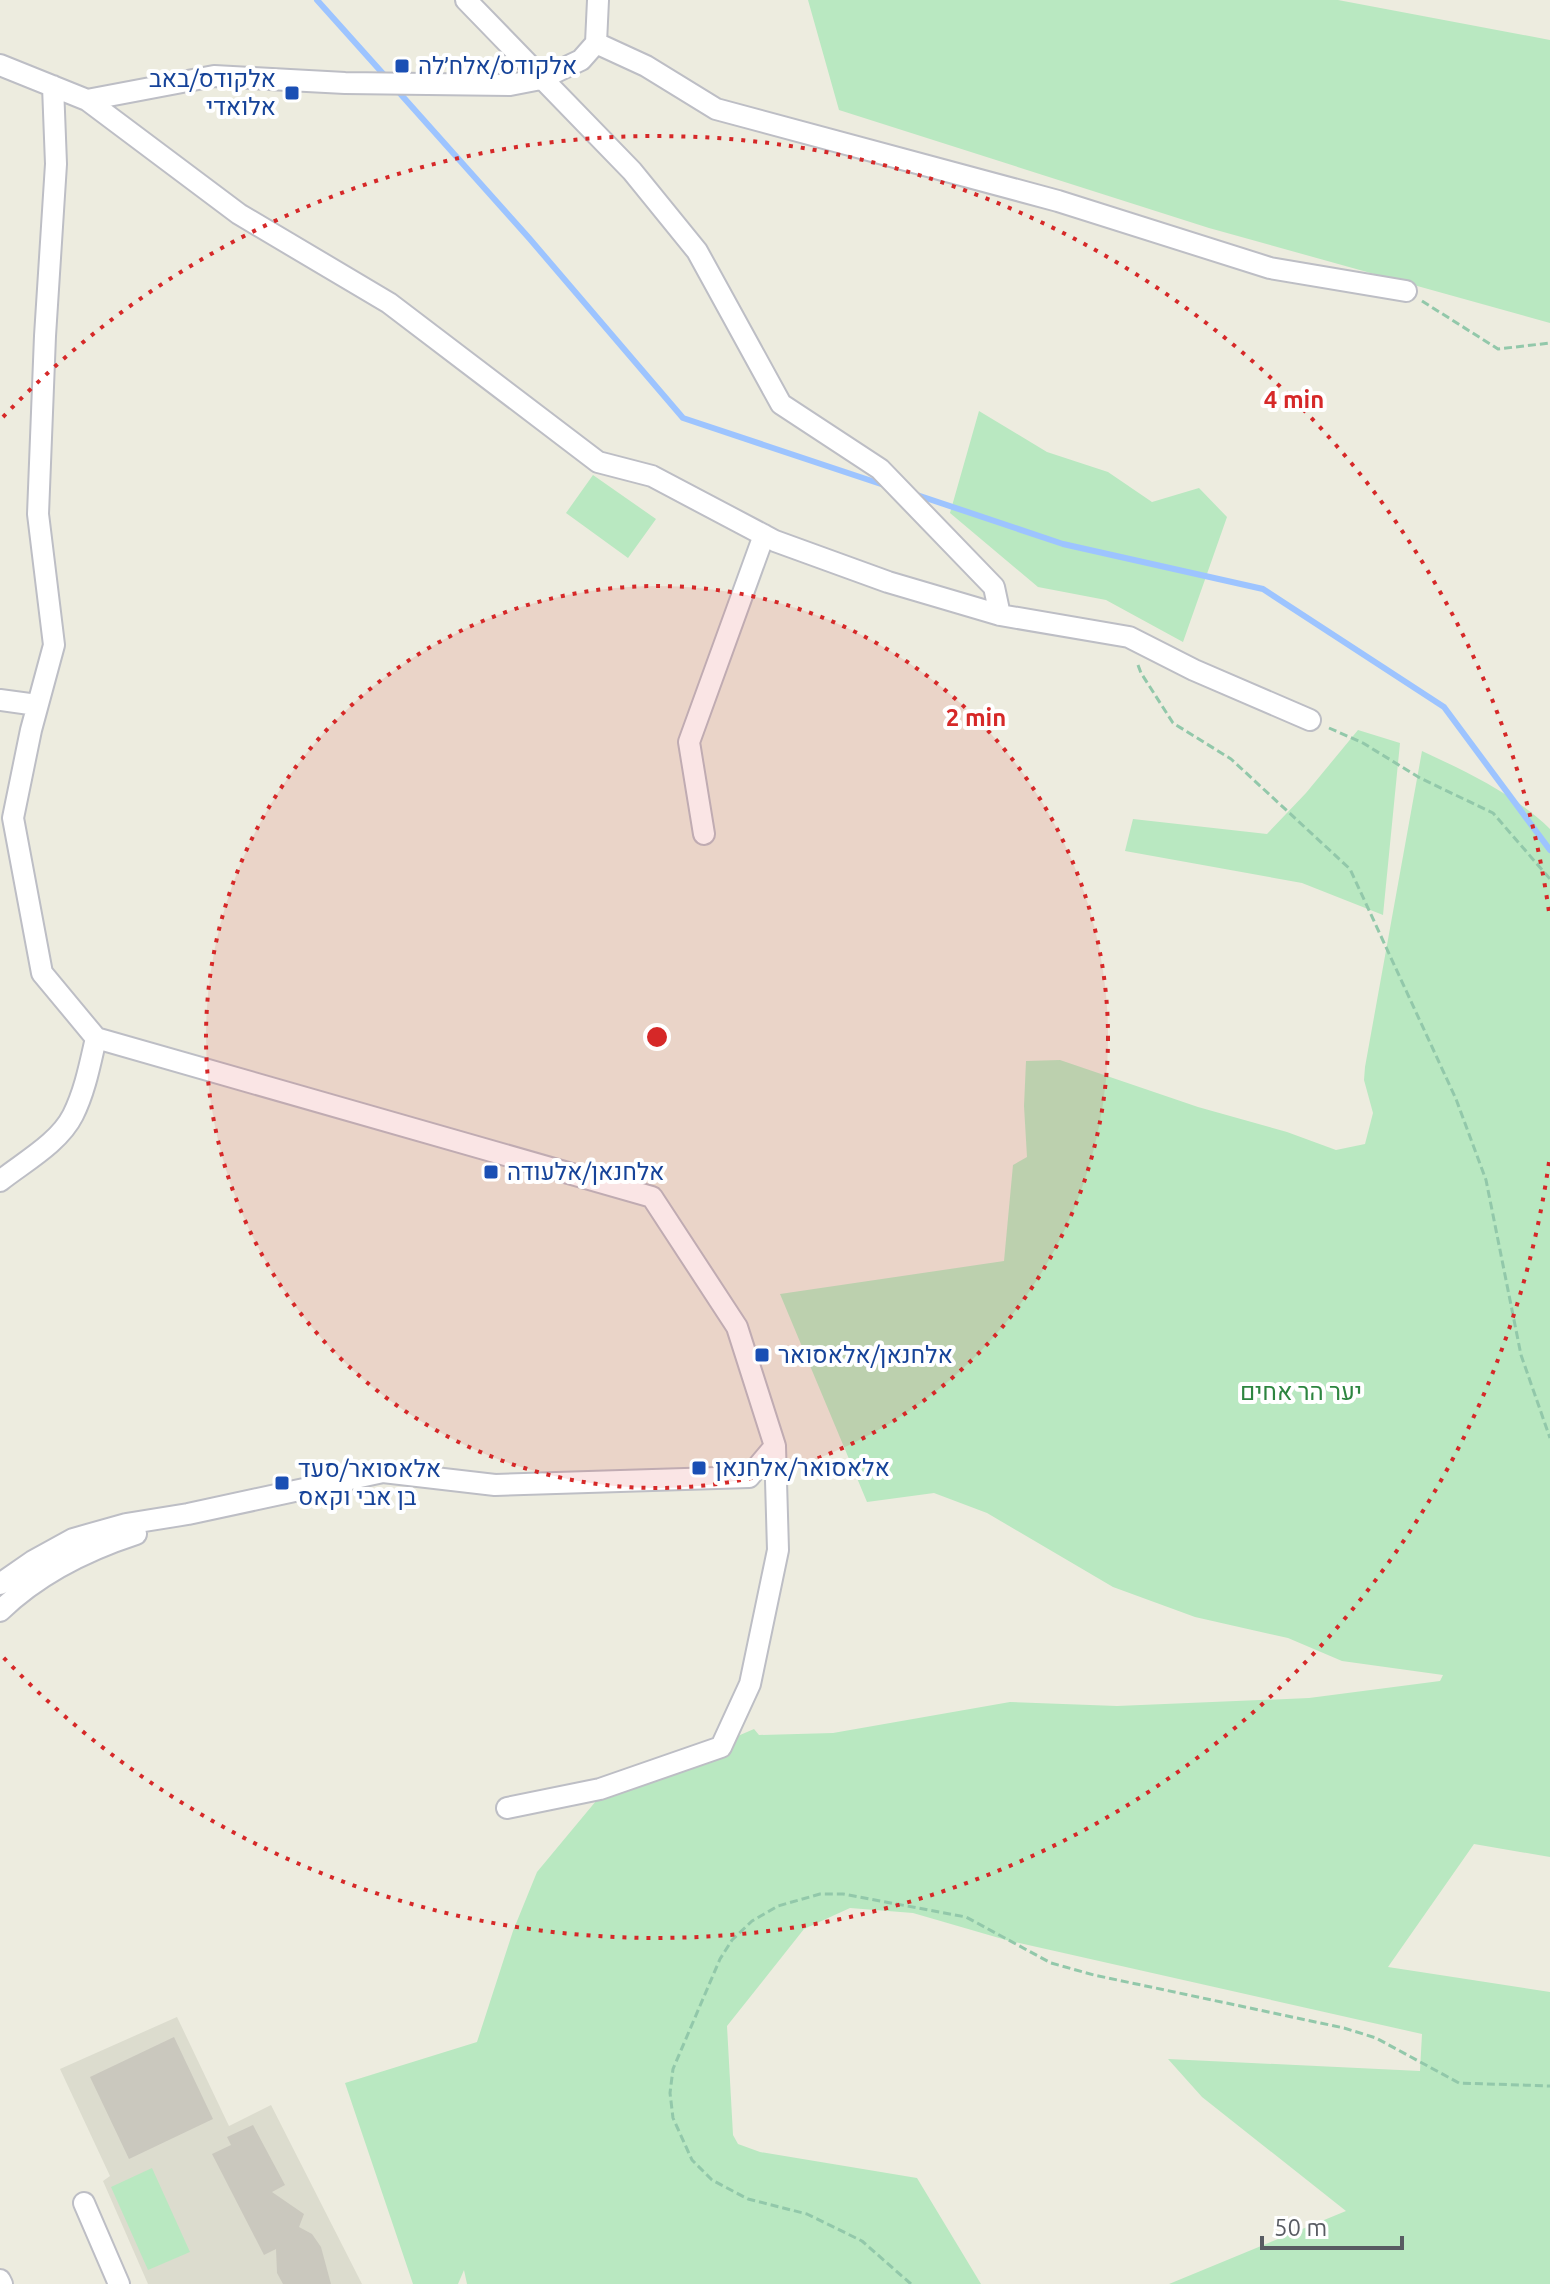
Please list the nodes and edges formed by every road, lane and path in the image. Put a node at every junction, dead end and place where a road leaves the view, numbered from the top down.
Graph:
1 (466, 0) edge
2 (598, 0) edge
3 (596, 43) junction
4 (0, 65) edge
5 (541, 79) junction
6 (53, 86) junction
7 (87, 100) junction
8 (1406, 291) joint
9 (1550, 343) edge
10 (764, 535) junction
11 (1000, 615) junction
12 (1129, 637) junction
13 (0, 700) edge
14 (37, 705) junction
15 (1310, 720) joint
16 (7, 826) edge
17 (704, 834) dead end
18 (1550, 879) edge
19 (96, 1038) junction
20 (0, 1181) edge
21 (1550, 1438) edge
22 (775, 1446) junction
23 (188, 1514) junction
24 (0, 1584) edge
25 (0, 1611) edge
26 (507, 1808) dead end
27 (1550, 2086) edge
28 (84, 2203) dead end
29 (119, 2284) edge
30 (911, 2284) edge

1 - 5 street
2 - 3 street
3 - 5 street
3 - 8 street
4 - 6 street
5 - 7 street
5 - 11 street
6 - 7 street
6 - 14 street
7 - 10 street
8 - 9 path
10 - 11 street
10 - 17 street
11 - 12 street
12 - 15 street
12 - 21 path
13 - 14 street
14 - 16 street
15 - 18 path
16 - 19 street
19 - 20 street
19 - 22 street
22 - 23 street
22 - 26 street
23 - 24 street
23 - 25 street
27 - 30 path
28 - 29 street

